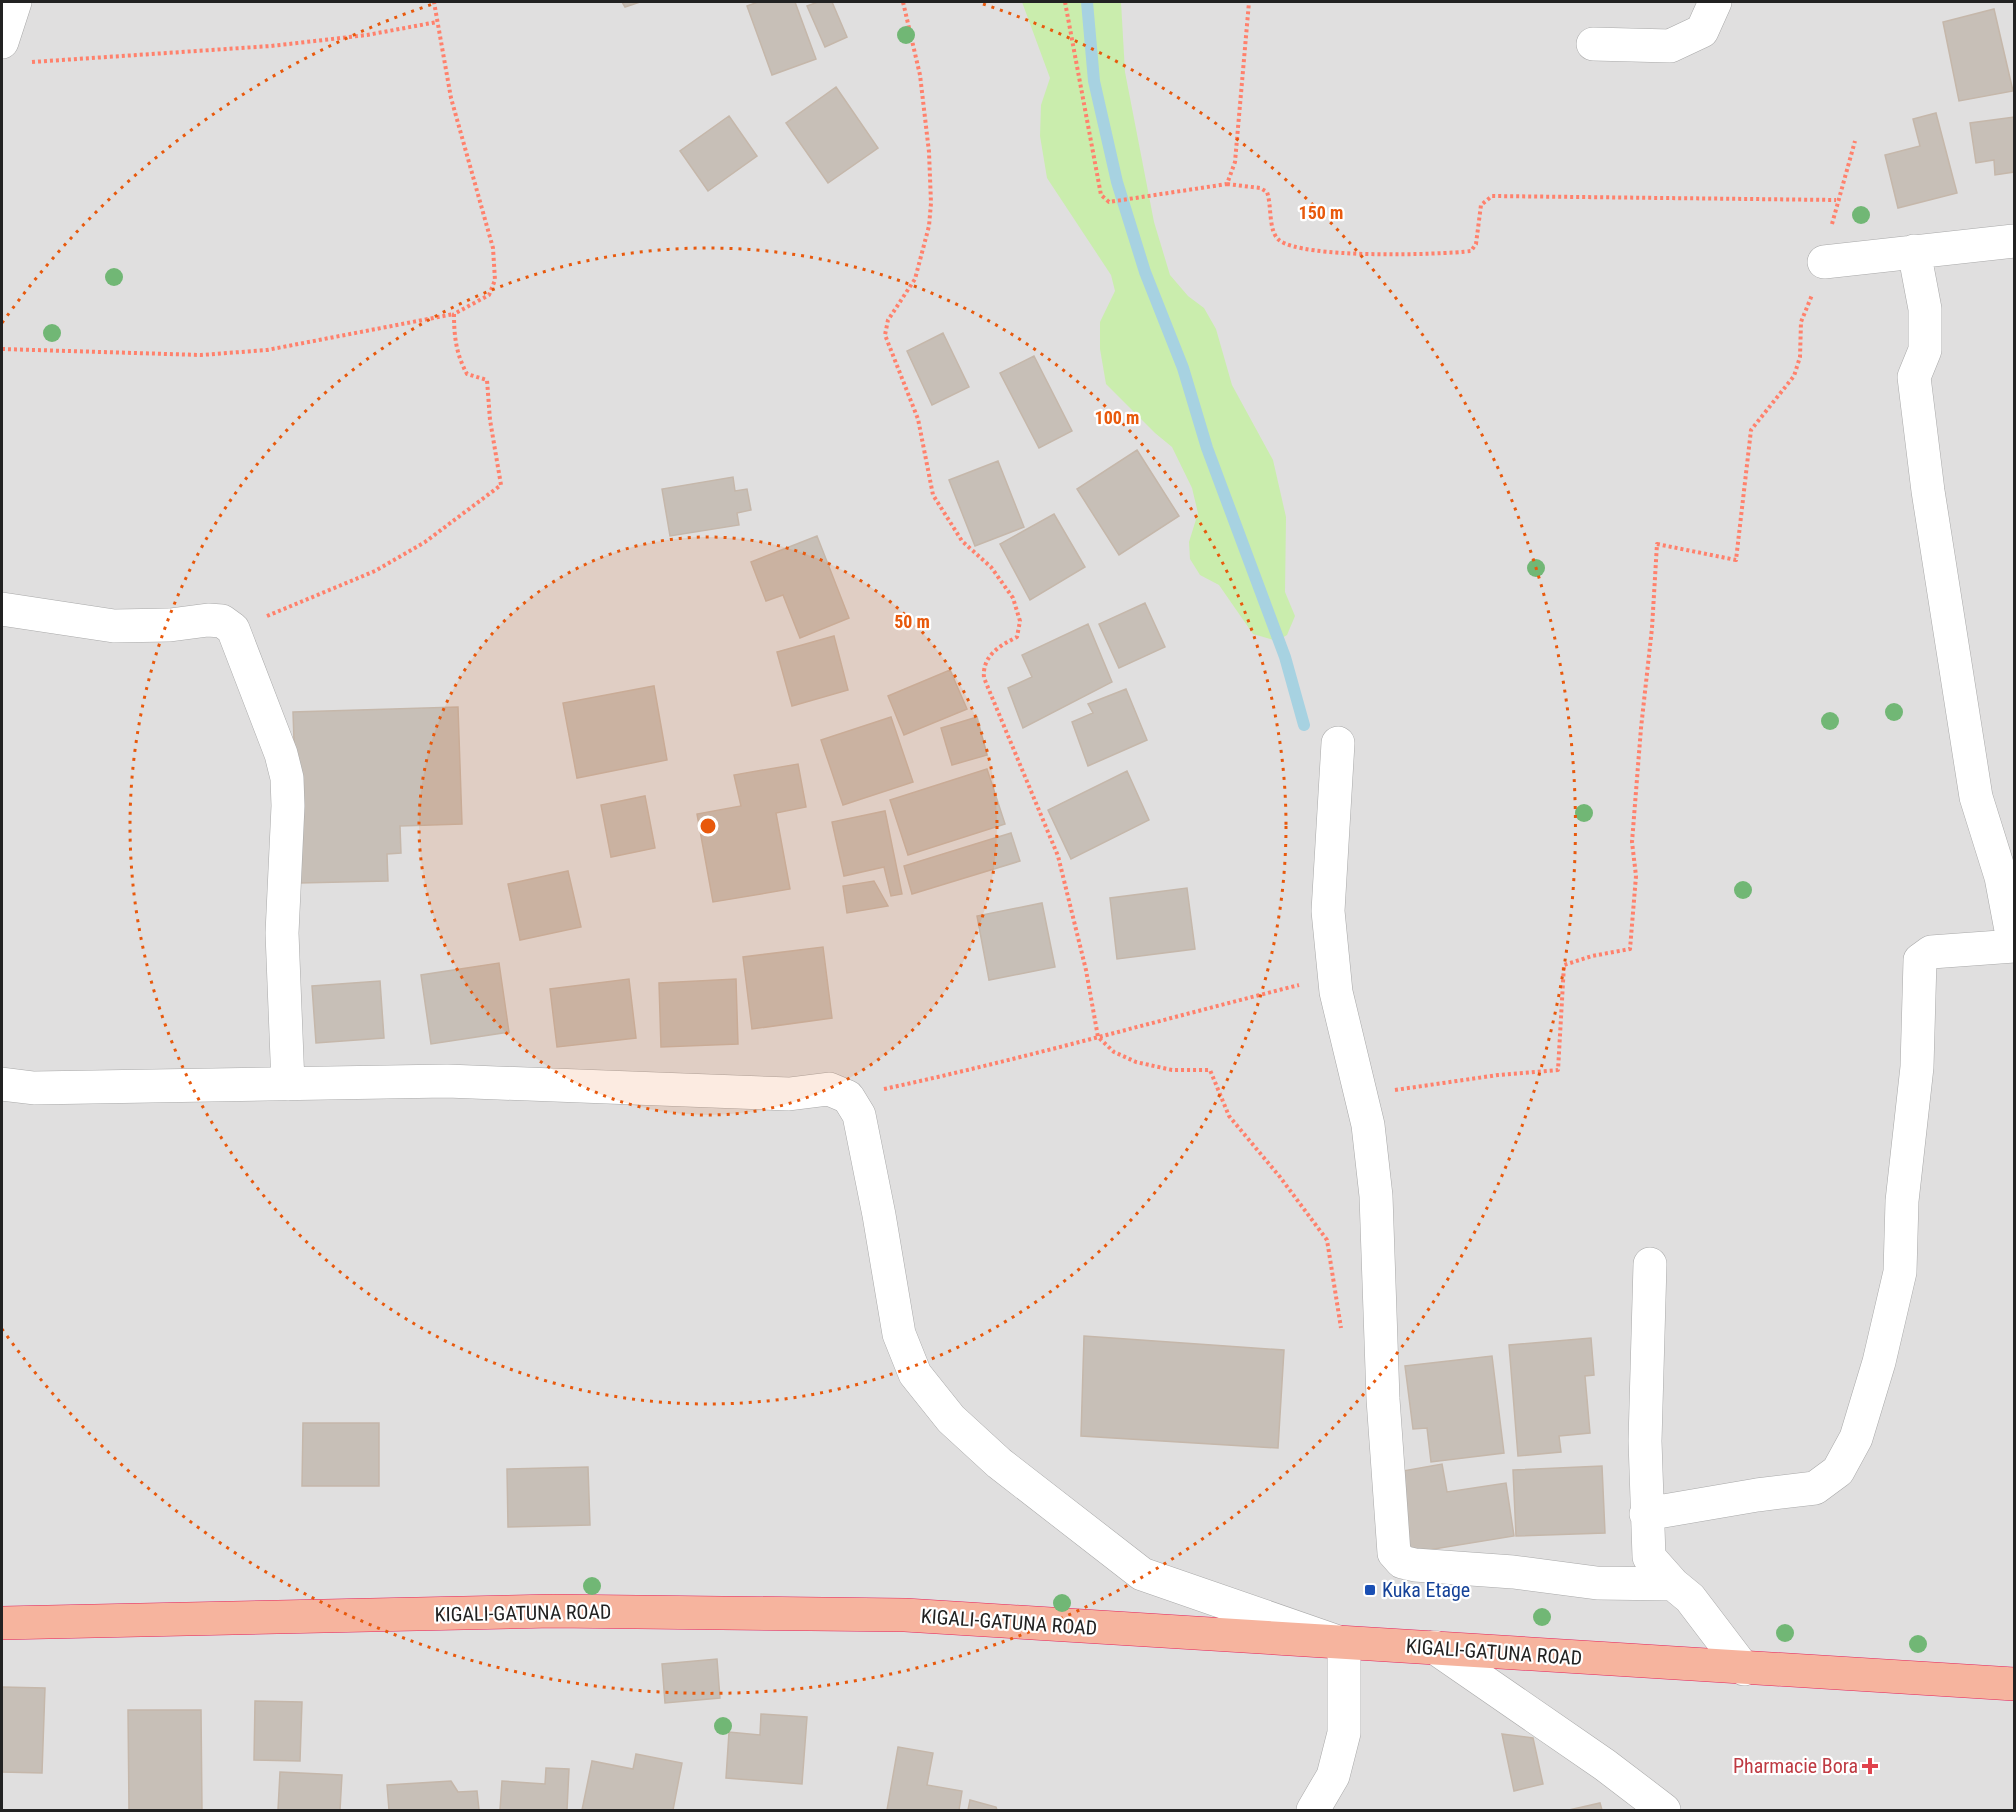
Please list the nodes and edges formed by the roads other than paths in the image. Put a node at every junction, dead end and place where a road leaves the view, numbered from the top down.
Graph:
1 (15, 2) edge
2 (1714, 2) edge
3 (1593, 44) dead end
4 (12, 53) edge
5 (2014, 241) edge
6 (1914, 251) junction
7 (1824, 262) road end
8 (2, 609) edge
9 (1338, 743) dead end
10 (2014, 946) edge
11 (2, 1084) edge
12 (288, 1084) junction
13 (1650, 1264) dead end
14 (1646, 1514) junction
15 (1673, 1584) junction
16 (2, 1623) edge
17 (1344, 1644) junction
18 (1434, 1647) junction
19 (1744, 1669) junction
20 (2014, 1684) edge
21 (1314, 1810) edge
22 (1664, 1810) edge

1 - 4 street
2 - 3 street
5 - 6 street
6 - 7 street
6 - 10 street
8 - 12 street
9 - 15 street
10 - 14 street
11 - 12 street
12 - 17 street
13 - 14 street
14 - 15 street
15 - 19 street
16 - 17 highway, KIGALI-GATUNA ROAD
17 - 18 highway, KIGALI-GATUNA ROAD
17 - 21 street
18 - 19 highway, KIGALI-GATUNA ROAD
18 - 22 street
19 - 20 highway, KIGALI-GATUNA ROAD

